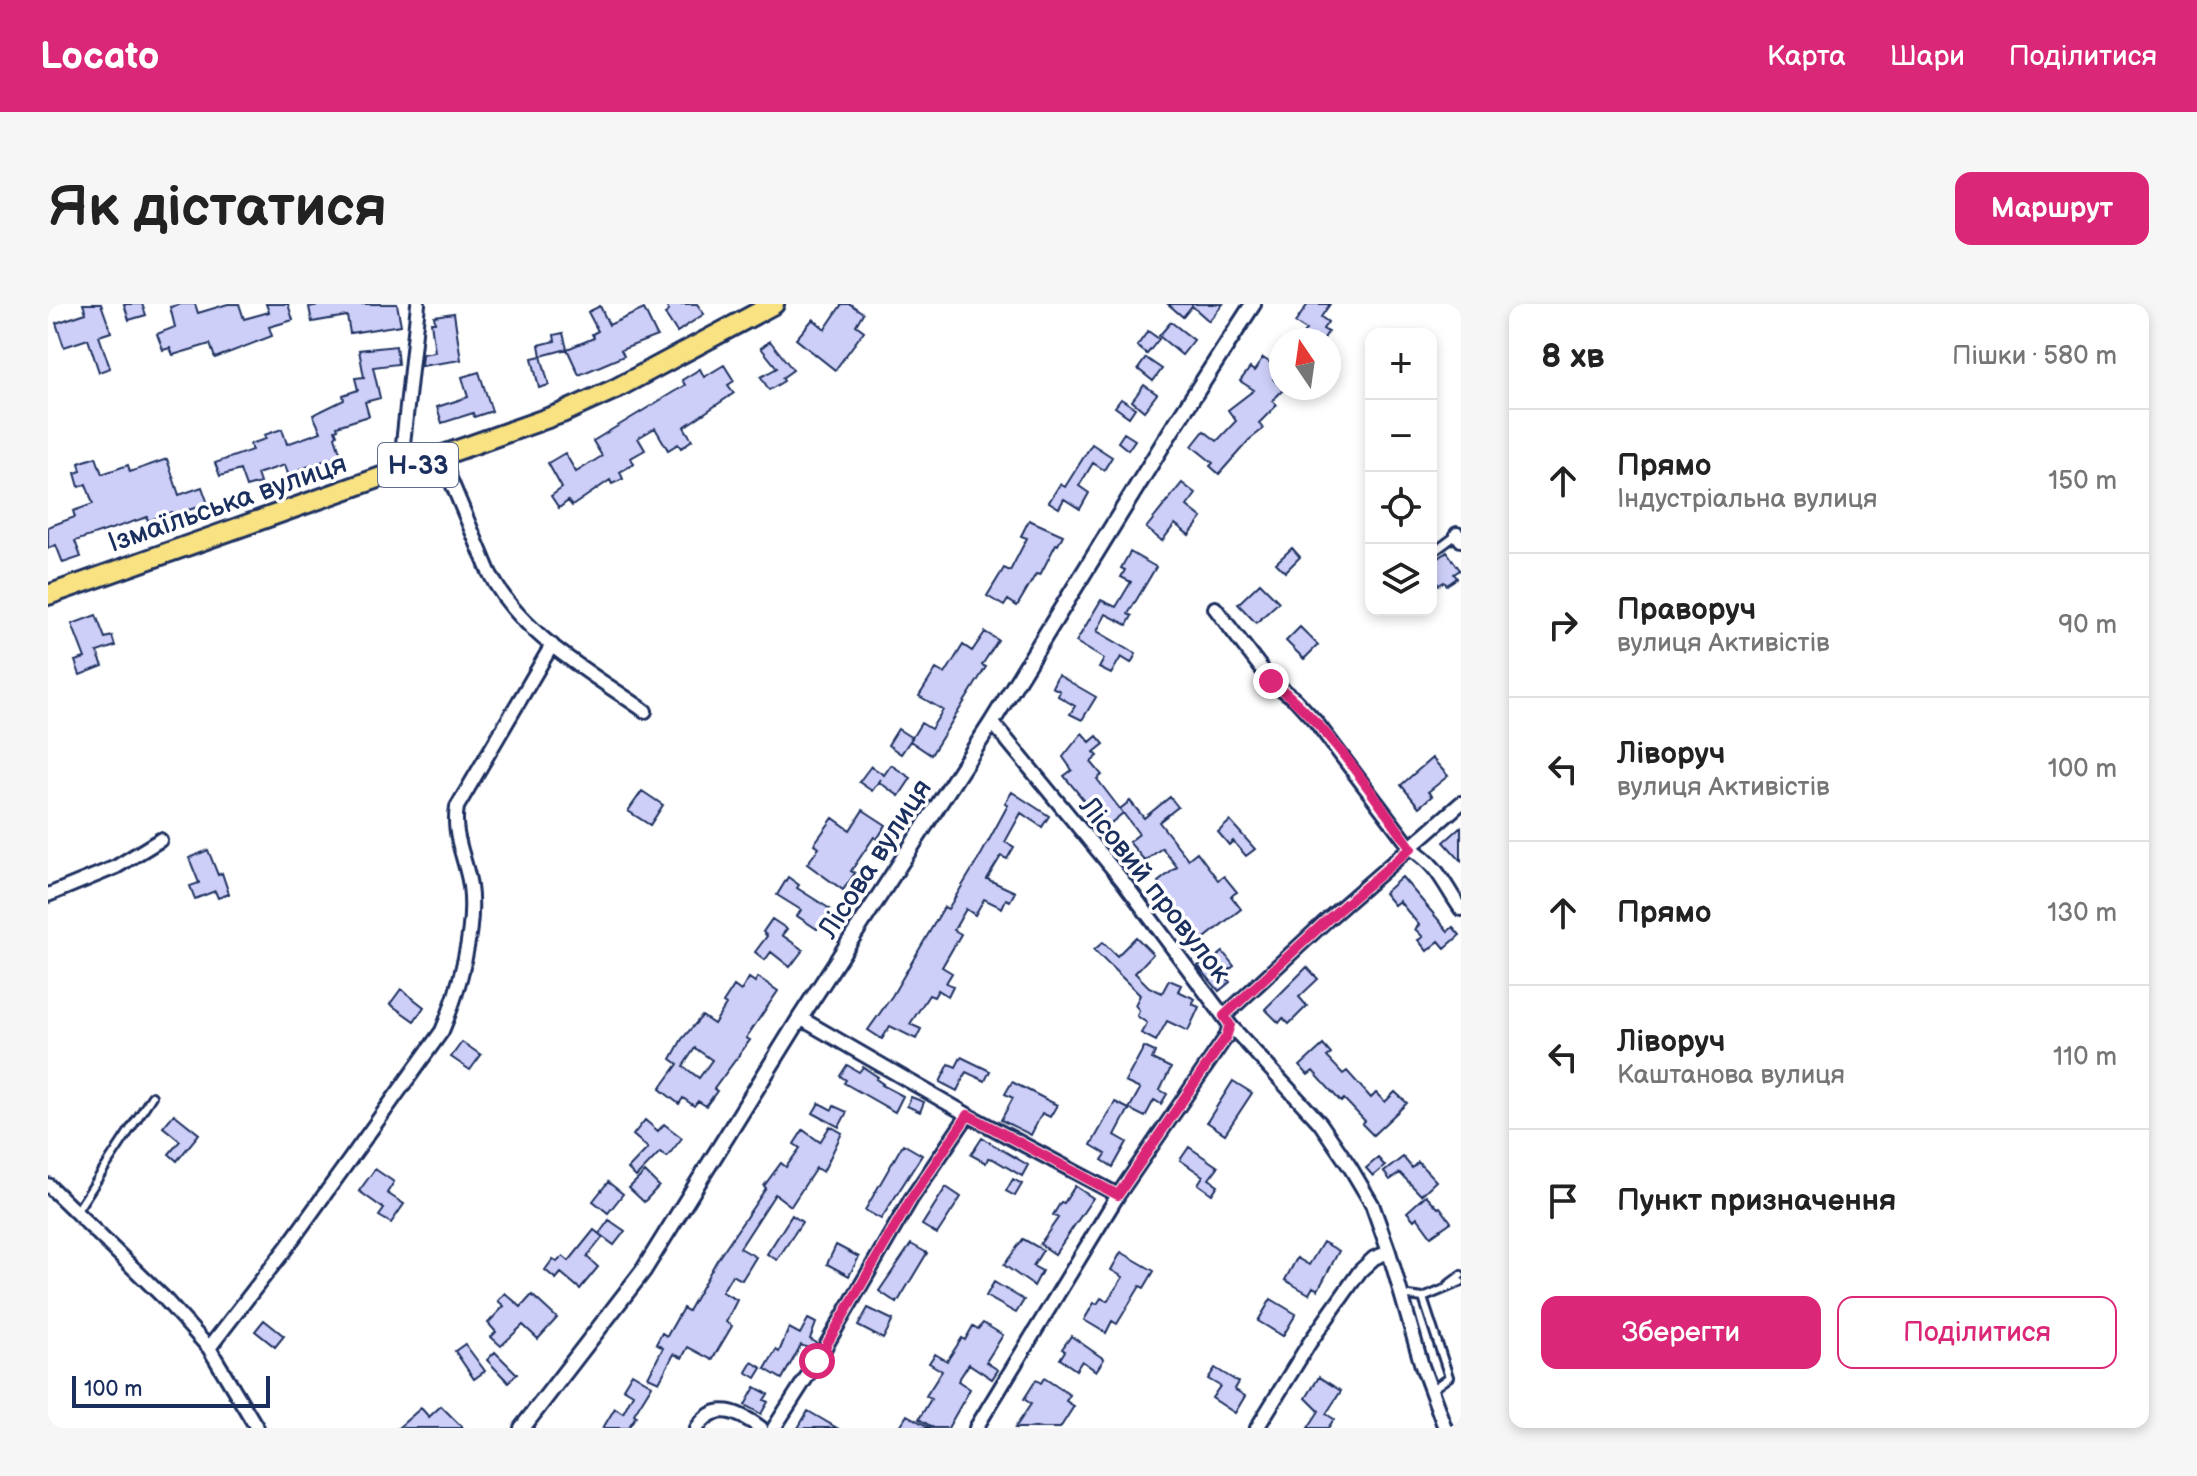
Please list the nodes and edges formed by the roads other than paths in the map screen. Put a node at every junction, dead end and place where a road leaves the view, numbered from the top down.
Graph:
1 (418, 304) edge
2 (774, 304) edge
3 (1253, 304) edge
4 (441, 457) junction
5 (400, 472) junction
6 (1460, 535) edge
7 (1437, 550) edge
8 (48, 595) edge
9 (1215, 608) dead end
10 (552, 645) junction
11 (645, 711) dead end
12 (992, 722) junction
13 (1461, 803) edge
14 (160, 840) dead end
15 (1411, 848) junction
16 (48, 895) edge
17 (1461, 909) edge
18 (800, 1018) junction
19 (1227, 1020) junction
20 (152, 1096) dead end
21 (968, 1115) junction
22 (48, 1185) edge
23 (1118, 1195) junction
24 (76, 1212) junction
25 (1389, 1252) junction
26 (1461, 1275) edge
27 (1461, 1282) edge
28 (1447, 1286) junction
29 (1401, 1295) junction
30 (1423, 1298) junction
31 (209, 1348) junction
32 (1431, 1390) junction
33 (257, 1428) edge
34 (522, 1428) edge
35 (697, 1428) edge
36 (761, 1428) edge
37 (774, 1428) edge
38 (976, 1428) edge
39 (1257, 1428) edge
40 (1445, 1428) edge

1 - 5 street
2 - 4 main road, Ізмаїльська вулиця / Н-33
3 - 12 street, Лісова вулиця
4 - 5 main road, Ізмаїльська вулиця / Н-33
4 - 10 street
5 - 8 main road, Ізмаїльська вулиця / Н-33
6 - 7 lane
9 - 15 street
10 - 11 street
10 - 31 street
12 - 18 street, Лісова вулиця
12 - 19 street, Лісовий провулок
13 - 15 street
14 - 16 street
15 - 17 street
15 - 19 street
18 - 21 street
18 - 34 street, Лісова вулиця
19 - 23 street
19 - 25 street, Лісовий провулок
20 - 24 lane
21 - 23 street
21 - 37 street
22 - 24 street
23 - 38 street
24 - 31 street
25 - 29 street, Лісовий провулок
25 - 39 street
26 - 28 lane
27 - 28 lane
28 - 30 lane
29 - 30 lane
29 - 32 street, Лісовий провулок
30 - 32 lane
31 - 33 street
32 - 40 street, Лісовий провулок
35 - 36 street

